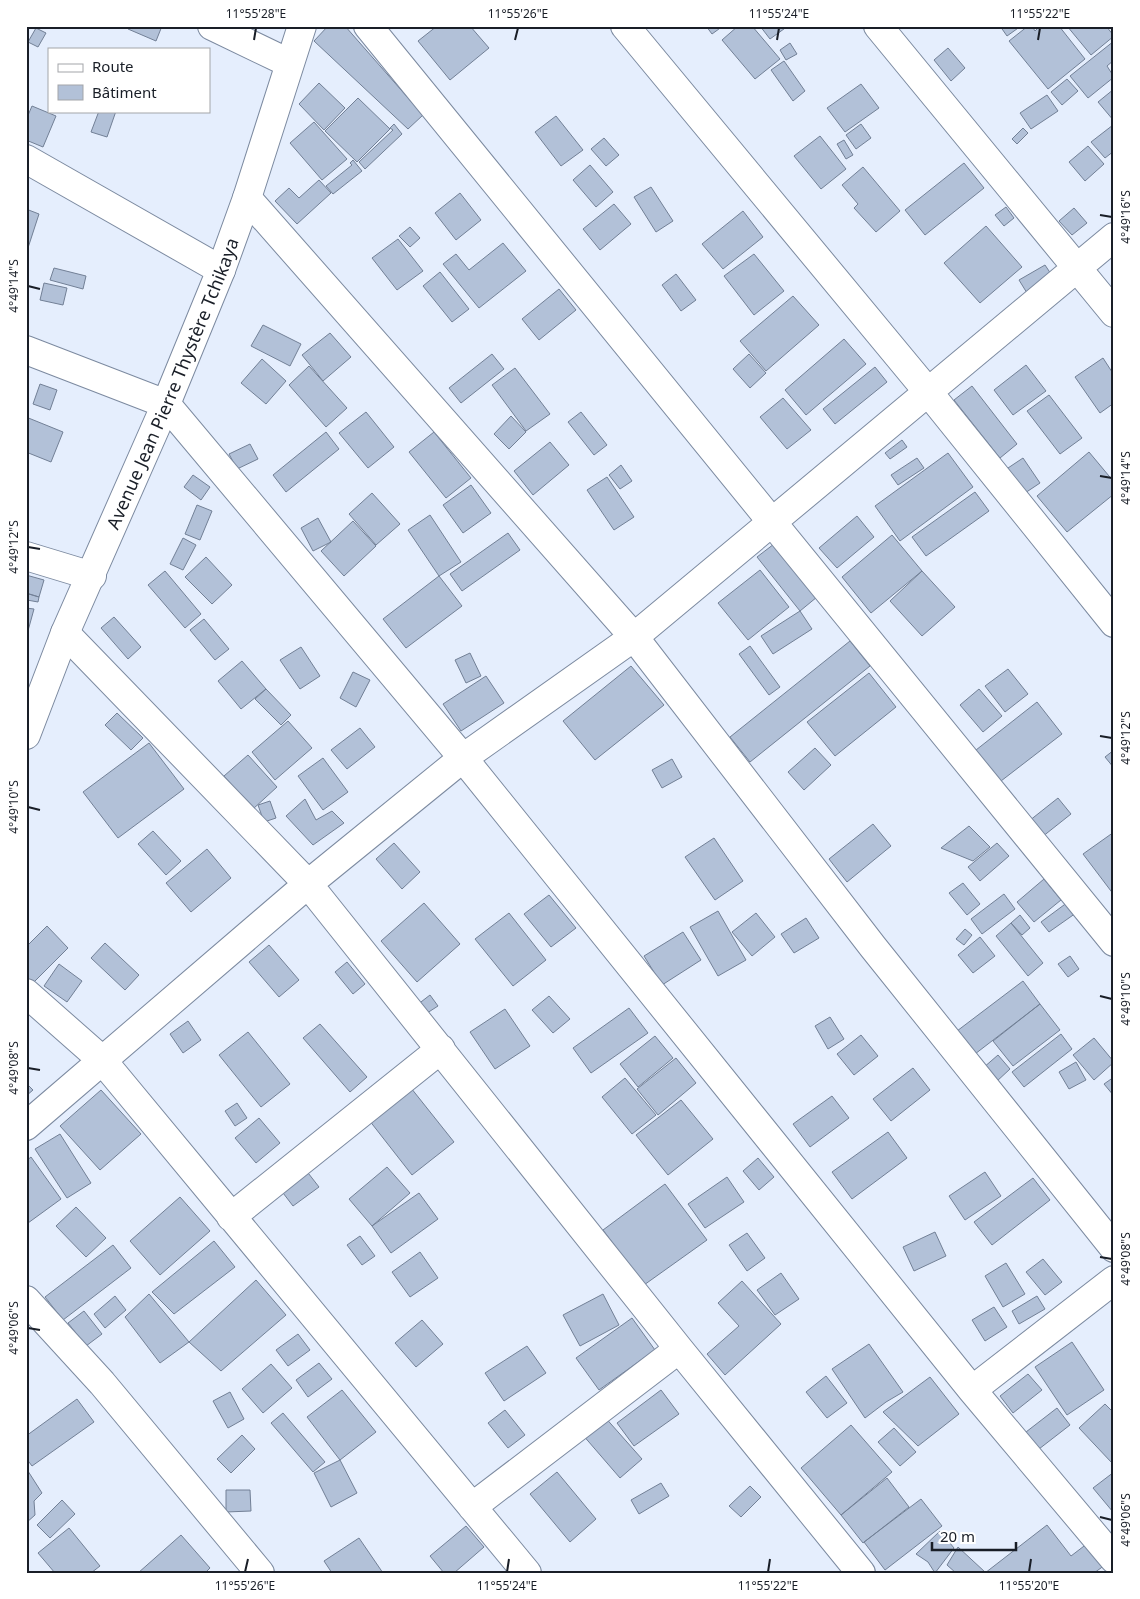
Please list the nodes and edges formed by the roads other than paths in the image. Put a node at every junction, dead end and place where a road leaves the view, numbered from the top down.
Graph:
1 (212, 26) edge
2 (302, 26) edge
3 (368, 26) edge
4 (625, 26) edge
5 (878, 26) edge
6 (289, 63) junction
7 (26, 159) edge
8 (247, 198) junction
9 (1114, 237) edge
10 (1078, 268) junction
11 (221, 270) junction
12 (1114, 313) edge
13 (26, 350) edge
14 (929, 393) junction
15 (166, 404) junction
16 (773, 522) junction
17 (26, 556) edge
18 (92, 576) junction
19 (1114, 623) edge
20 (65, 633) junction
21 (634, 636) junction
22 (26, 735) edge
23 (463, 758) junction
24 (308, 884) junction
25 (1114, 942) edge
26 (26, 993) edge
27 (440, 1049) junction
28 (102, 1060) junction
29 (26, 1126) edge
30 (231, 1217) junction
31 (1114, 1248) edge
32 (1114, 1280) edge
33 (26, 1300) edge
34 (679, 1349) junction
35 (972, 1390) junction
36 (472, 1507) junction
37 (1114, 1559) edge
38 (260, 1573) edge
39 (527, 1573) edge
40 (861, 1573) edge

1 - 6 street
2 - 6 street, Avenue Jean Pierre Thystère Tchikaya
3 - 16 street
4 - 14 street
5 - 10 street
6 - 8 street, Avenue Jean Pierre Thystère Tchikaya
7 - 11 street
8 - 11 street, Avenue Jean Pierre Thystère Tchikaya
8 - 21 street
9 - 10 street
10 - 12 street
10 - 14 street
11 - 15 street, Avenue Jean Pierre Thystère Tchikaya
13 - 15 street
14 - 16 street
14 - 19 street
15 - 18 street, Avenue Jean Pierre Thystère Tchikaya
15 - 23 street
16 - 21 street
16 - 25 street
17 - 18 street
18 - 20 street, Avenue Jean Pierre Thystère Tchikaya
20 - 22 street, Avenue Jean Pierre Thystère Tchikaya
20 - 24 street
21 - 23 street
21 - 31 street
23 - 24 street
23 - 35 street
24 - 27 street
24 - 28 street
26 - 28 street
27 - 30 street
27 - 34 street
28 - 29 street
28 - 30 street
30 - 36 street
32 - 35 street
33 - 38 street
34 - 36 street
34 - 40 street
35 - 37 street
36 - 39 street

